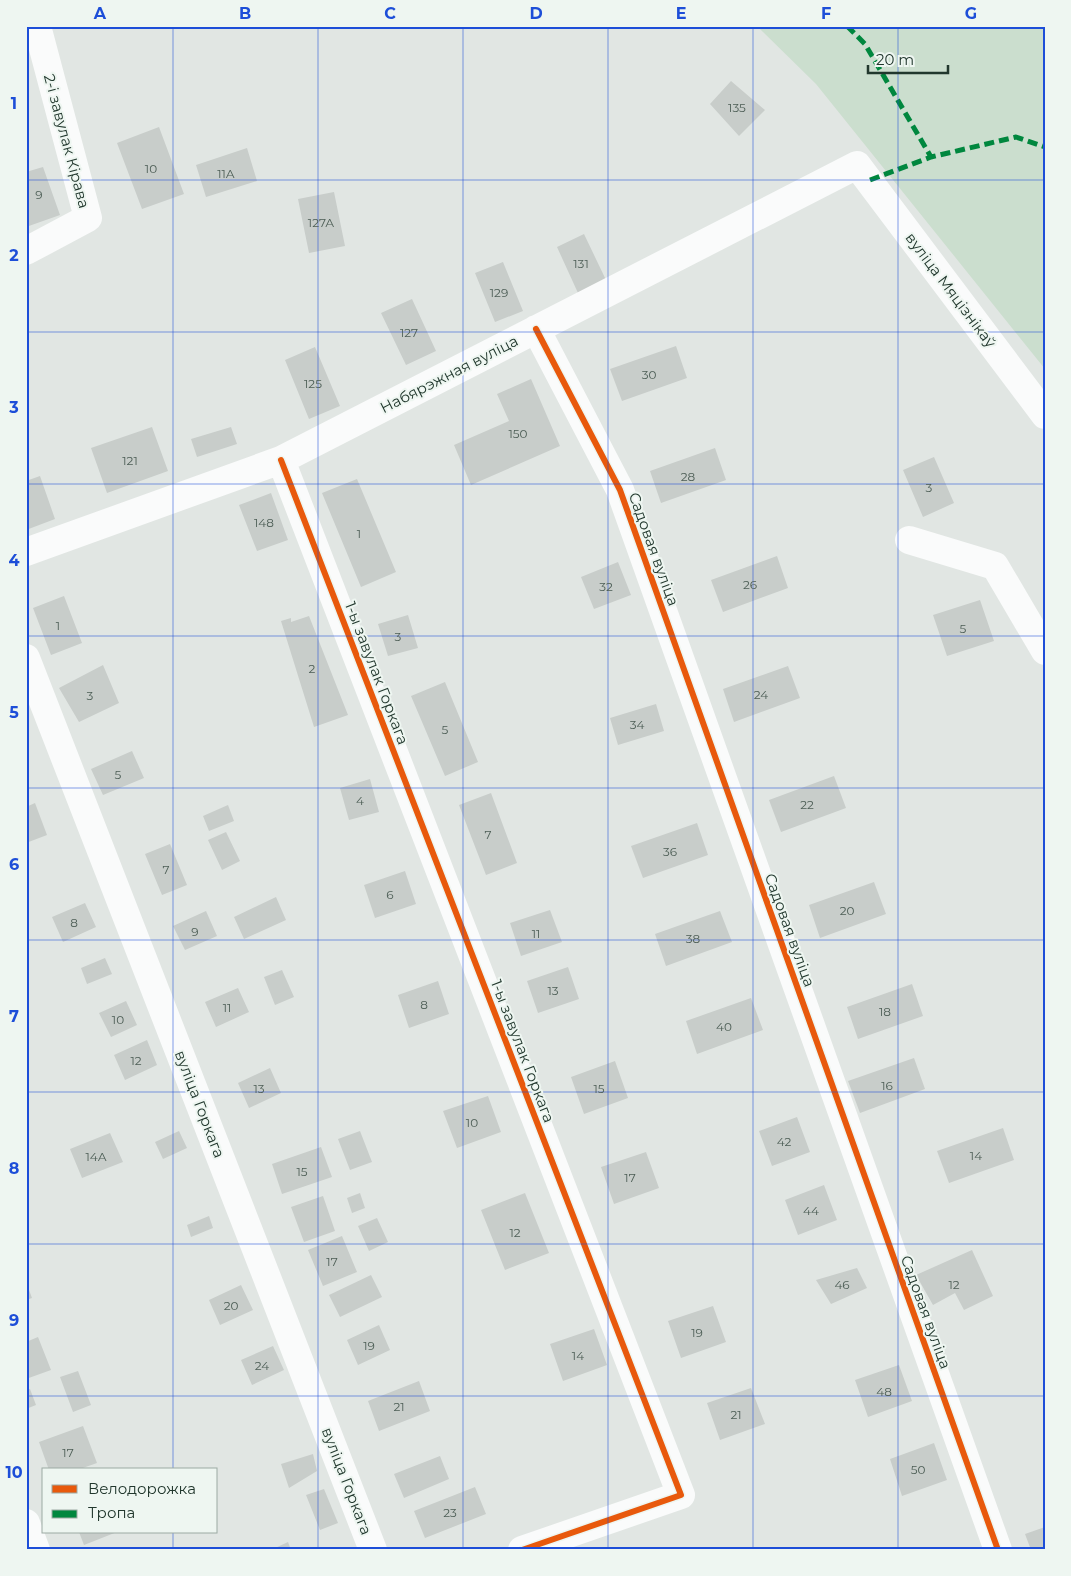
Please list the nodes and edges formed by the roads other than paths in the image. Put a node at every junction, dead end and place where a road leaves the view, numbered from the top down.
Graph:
1 (37, 26) edge
2 (857, 165) joint
3 (26, 250) edge
4 (536, 329) junction
5 (1045, 415) edge
6 (281, 460) junction
7 (909, 540) dead end
8 (26, 552) edge
9 (1045, 651) edge
10 (26, 658) edge
11 (26, 1523) edge
12 (36, 1550) edge
13 (373, 1550) edge
14 (522, 1550) edge
15 (998, 1550) edge

1 - 3 street, 2-і завулак Кірава
2 - 4 street, Набярэжная вуліца
2 - 5 street, вуліца Мяцізнікаў
4 - 6 street, Набярэжная вуліца
4 - 15 street, Садовая вуліца
6 - 8 street, Набярэжная вуліца
6 - 14 street, 1-ы завулак Горкага
7 - 9 street
10 - 13 street, вуліца Горкага
11 - 12 street

